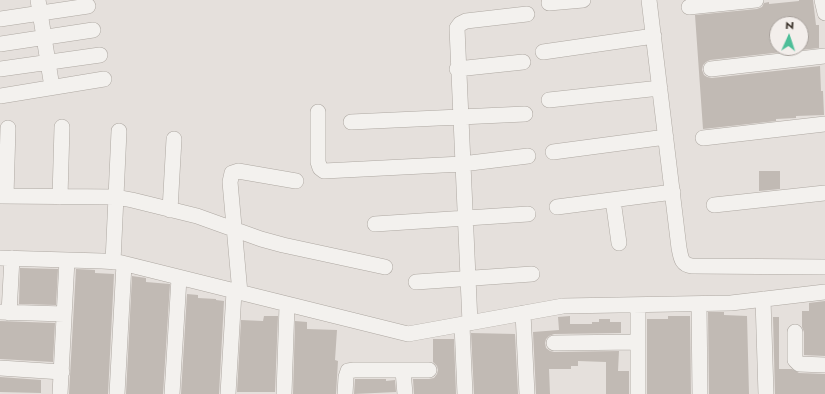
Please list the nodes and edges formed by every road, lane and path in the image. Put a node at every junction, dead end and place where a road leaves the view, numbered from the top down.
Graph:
1 (583, 0) edge
2 (649, 0) edge
3 (756, 0) edge
4 (822, 0) edge
5 (549, 3) dead end
6 (39, 6) edge
7 (88, 6) dead end
8 (689, 7) dead end
9 (527, 14) dead end
10 (825, 14) edge
11 (0, 19) edge
12 (93, 30) dead end
13 (654, 36) junction
14 (44, 37) junction
15 (0, 44) edge
16 (543, 52) dead end
17 (100, 55) dead end
18 (825, 56) edge
19 (48, 62) junction
20 (523, 62) dead end
21 (0, 69) edge
22 (457, 69) junction
23 (712, 69) dead end
24 (104, 79) dead end
25 (52, 88) junction
26 (660, 88) junction
27 (0, 96) edge
28 (549, 100) dead end
29 (318, 112) dead end
30 (525, 114) dead end
31 (460, 117) junction
32 (351, 122) dead end
33 (825, 124) edge
34 (62, 127) dead end
35 (8, 128) dead end
36 (119, 131) dead end
37 (666, 137) junction
38 (703, 138) dead end
39 (174, 139) dead end
40 (553, 152) dead end
41 (528, 156) dead end
42 (462, 164) junction
43 (296, 182) dead end
44 (672, 192) junction
45 (825, 193) edge
46 (3, 196) edge
47 (60, 197) junction
48 (116, 198) junction
49 (613, 200) junction
50 (714, 205) dead end
51 (557, 207) dead end
52 (170, 210) junction
53 (528, 214) dead end
54 (465, 219) junction
55 (375, 224) dead end
56 (234, 230) junction
57 (619, 243) dead end
58 (6, 258) edge
59 (67, 260) junction
60 (119, 263) junction
61 (385, 266) dead end
62 (825, 267) edge
63 (532, 274) dead end
64 (179, 278) junction
65 (467, 278) junction
66 (416, 282) dead end
67 (825, 292) edge
68 (237, 293) junction
69 (763, 300) junction
70 (699, 304) junction
71 (287, 305) junction
72 (638, 305) junction
73 (5, 312) edge
74 (523, 313) junction
75 (64, 314) junction
76 (466, 324) junction
77 (795, 332) dead end
78 (638, 342) junction
79 (554, 343) dead end
80 (825, 365) edge
81 (0, 368) edge
82 (429, 370) dead end
83 (403, 371) junction
84 (62, 372) junction
85 (60, 394) edge
86 (117, 394) edge
87 (172, 394) edge
88 (228, 394) edge
89 (284, 394) edge
90 (345, 394) edge
91 (405, 394) edge
92 (465, 394) edge
93 (527, 394) edge
94 (638, 394) edge
95 (700, 394) edge
96 (766, 394) edge

1 - 5 street
2 - 13 street
3 - 8 street
4 - 10 street
6 - 7 street
6 - 11 street
6 - 14 street
9 - 22 street
12 - 14 street
13 - 16 street
13 - 26 street
14 - 15 street
14 - 19 street
17 - 19 street
18 - 23 street
19 - 21 street
19 - 25 street
20 - 22 street
22 - 31 street
24 - 25 street
25 - 27 street
26 - 28 street
26 - 37 street
29 - 42 street
30 - 31 street
31 - 32 street
31 - 42 street
33 - 38 street
34 - 47 street
35 - 46 street
36 - 48 street
37 - 40 street
37 - 44 street
39 - 52 street
41 - 42 street
42 - 54 street
43 - 56 street
44 - 49 street
44 - 62 street
45 - 50 street
46 - 47 street
47 - 48 street
48 - 52 street
48 - 60 street
49 - 51 street
49 - 57 street
52 - 56 street
53 - 54 street
54 - 55 street
54 - 65 street
56 - 61 street
56 - 68 street
58 - 59 street
58 - 73 street
59 - 60 street
59 - 75 street
60 - 64 street
60 - 86 street
63 - 65 street
64 - 68 street
64 - 87 street
65 - 66 street
65 - 76 street
67 - 69 street
68 - 71 street
68 - 88 street
69 - 70 street
69 - 96 street
70 - 72 street
70 - 95 street
71 - 76 street
71 - 89 street
72 - 74 street
72 - 78 street
73 - 75 street
74 - 76 street
74 - 93 street
75 - 84 street
76 - 92 street
77 - 80 street
78 - 79 street
78 - 94 street
81 - 84 street
82 - 83 street
83 - 90 street
83 - 91 street
84 - 85 street

